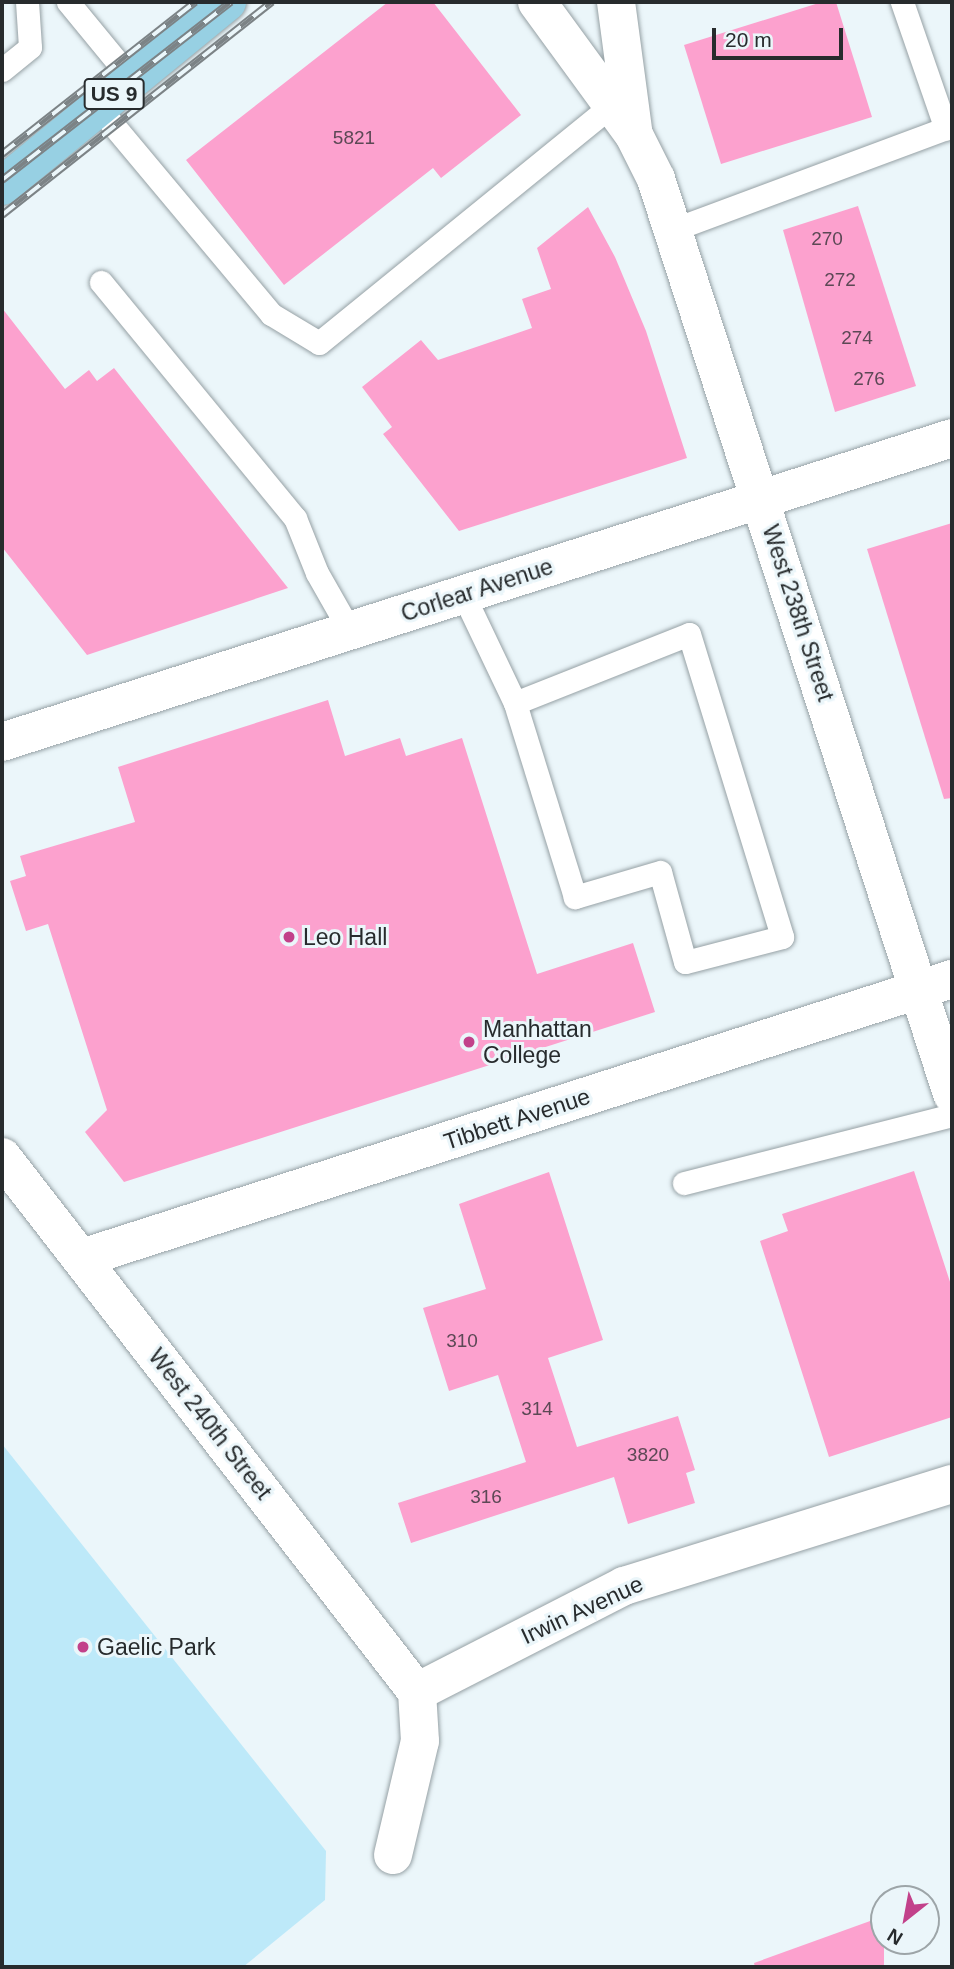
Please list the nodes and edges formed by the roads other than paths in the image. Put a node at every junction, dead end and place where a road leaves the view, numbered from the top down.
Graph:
1 (27, 2) edge
2 (68, 2) edge
3 (227, 2) edge
4 (537, 2) edge
5 (616, 2) edge
6 (902, 2) edge
7 (2, 70) edge
8 (132, 80) junction
9 (98, 107) junction
10 (623, 120) junction
11 (949, 127) edge
12 (2, 186) edge
13 (675, 229) junction
14 (101, 282) dead end
15 (952, 438) edge
16 (761, 499) junction
17 (463, 594) junction
18 (350, 631) junction
19 (515, 703) junction
20 (2, 742) edge
21 (935, 984) edge
22 (952, 1094) edge
23 (952, 1115) edge
24 (2, 1157) edge
25 (684, 1183) dead end
26 (82, 1258) junction
27 (952, 1484) edge
28 (417, 1692) junction
29 (393, 1855) dead end

1 - 7 lane
2 - 8 lane
3 - 8 main road, US 9
4 - 10 street, West 238th Street
5 - 10 street, West 238th Street
6 - 11 lane
8 - 9 main road, US 9
9 - 10 lane
9 - 12 main road, US 9
10 - 13 street, West 238th Street
11 - 13 lane
13 - 16 street, West 238th Street
14 - 18 lane
15 - 16 street, Corlear Avenue
16 - 17 street, Corlear Avenue
16 - 21 street, West 238th Street
17 - 18 street, Corlear Avenue
17 - 19 lane
18 - 20 street, Corlear Avenue
19 - 19 lane
21 - 22 street, West 238th Street
21 - 26 street, Tibbett Avenue
23 - 25 lane
24 - 26 street, West 240th Street
26 - 28 street, West 240th Street
27 - 28 street, Irwin Avenue
28 - 29 street

